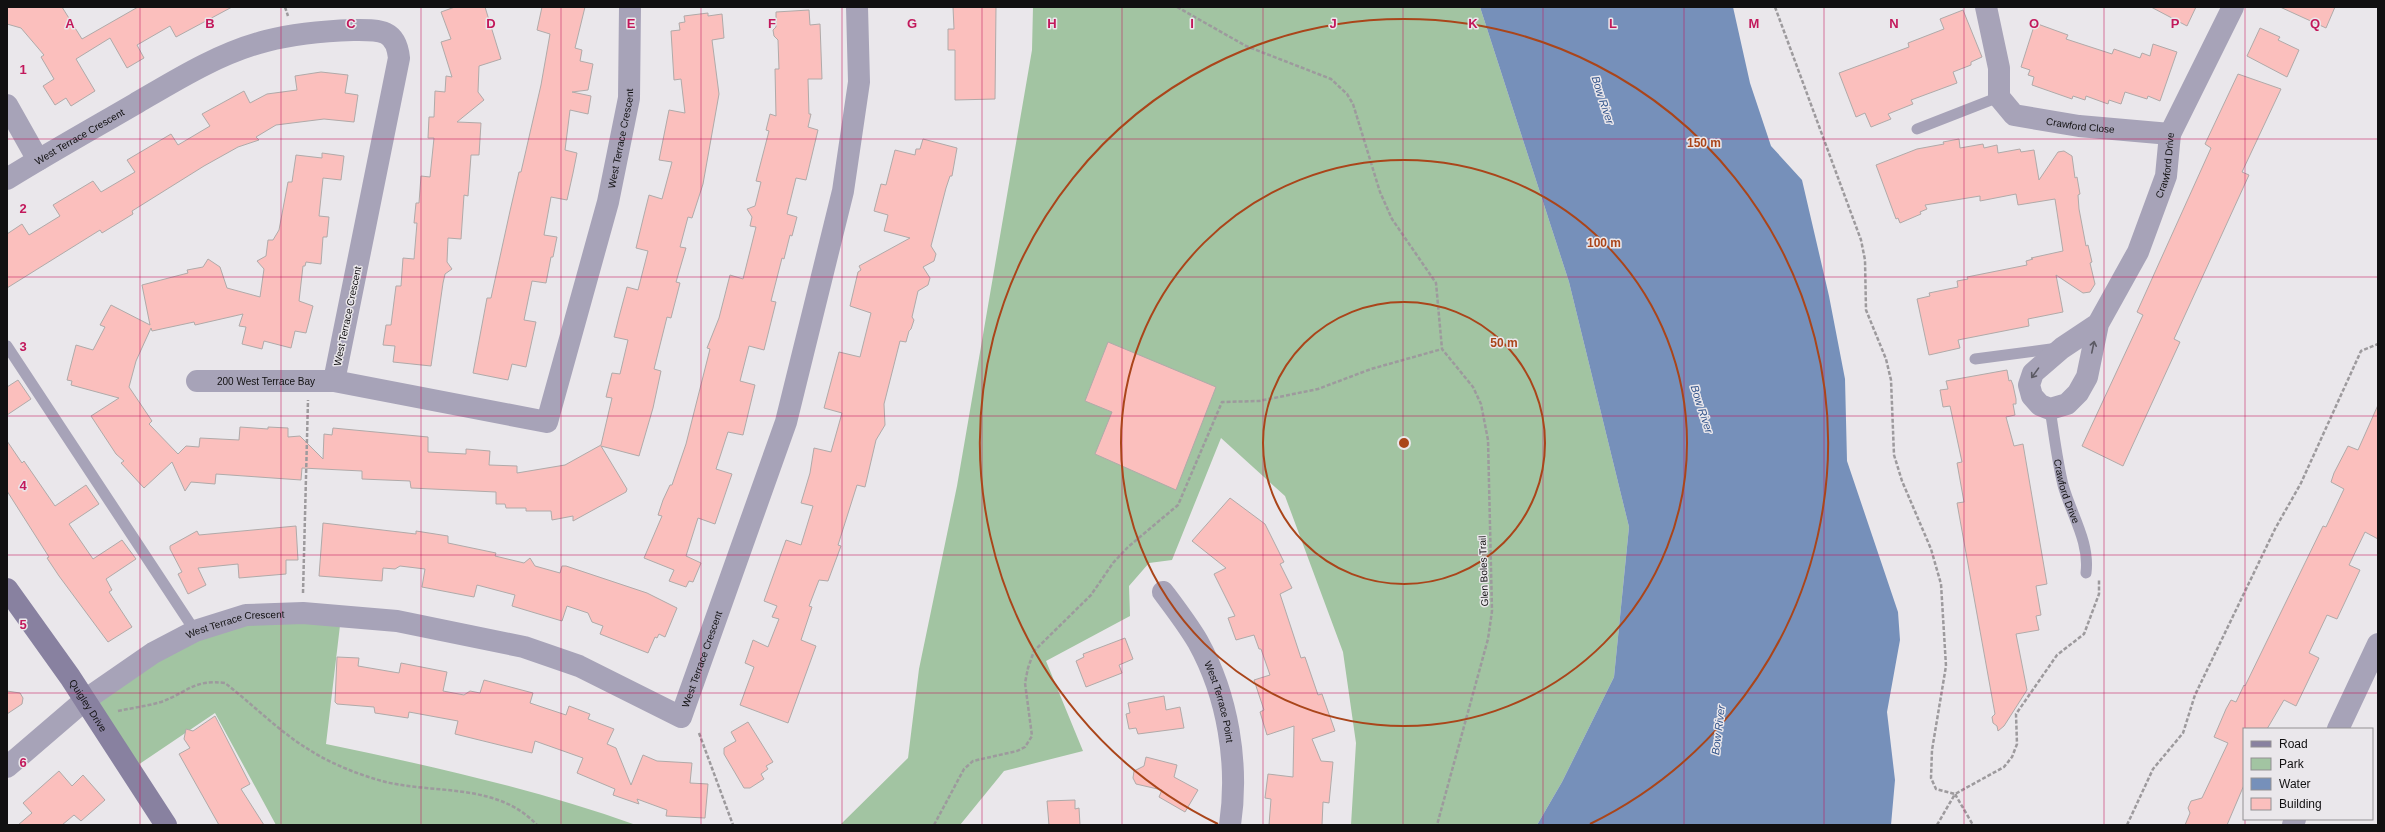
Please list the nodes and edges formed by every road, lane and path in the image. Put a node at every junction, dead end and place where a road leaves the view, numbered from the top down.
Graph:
1 (630, 7) edge
2 (857, 7) edge
3 (1177, 7) edge
4 (1775, 7) edge
5 (1986, 7) edge
6 (2233, 7) edge
7 (1999, 97) junction
8 (7, 105) edge
9 (1917, 129) dead end
10 (2170, 134) junction
11 (38, 160) junction
12 (7, 180) edge
13 (2098, 324) junction
14 (2378, 344) edge
15 (7, 346) edge
16 (2062, 348) junction
17 (1442, 349) junction
18 (1975, 359) dead end
19 (308, 380) junction
20 (197, 381) dead end
21 (334, 381) junction
22 (2050, 409) junction
23 (2086, 573) joint
24 (7, 589) edge
25 (1163, 592) dead end
26 (303, 613) junction
27 (195, 631) junction
28 (2378, 644) edge
29 (85, 700) junction
30 (118, 711) dead end
31 (2338, 728) edge
32 (699, 733) dead end
33 (7, 767) edge
34 (1955, 794) junction
35 (166, 825) edge
36 (537, 825) edge
37 (733, 825) edge
38 (934, 825) edge
39 (1230, 825) edge
40 (1437, 825) edge
41 (1937, 825) edge
42 (1973, 825) edge
43 (2127, 825) edge

1 - 21 street, West Terrace Crescent
2 - 26 street, West Terrace Crescent
3 - 17 path
4 - 34 path
5 - 7 street
6 - 10 street, Crawford Drive
7 - 9 lane
7 - 10 street, Crawford Close
8 - 11 street
10 - 13 street, Crawford Drive
11 - 12 street, West Terrace Crescent
11 - 21 street, West Terrace Crescent
13 - 16 street, Crawford Drive
22 -> 13 street, Crawford Drive
14 - 43 path
15 - 27 lane
16 - 18 lane, Crawford Drive
16 -> 22 street, Crawford Drive
17 - 38 path
17 - 40 path, Glen Boles Trail
19 - 20 street, 200 West Terrace Bay
19 - 21 street, 200 West Terrace Bay
19 - 26 path
22 - 23 lane, Crawford Drive
23 - 34 path
24 - 29 street, Quigley Drive
25 - 39 street, West Terrace Point
26 - 27 street, West Terrace Crescent
27 - 29 street, West Terrace Crescent
28 - 31 street
29 - 33 street, West Terrace Crescent
29 - 35 street, Quigley Drive
30 - 36 path
32 - 37 path
34 - 41 path
34 - 42 path

